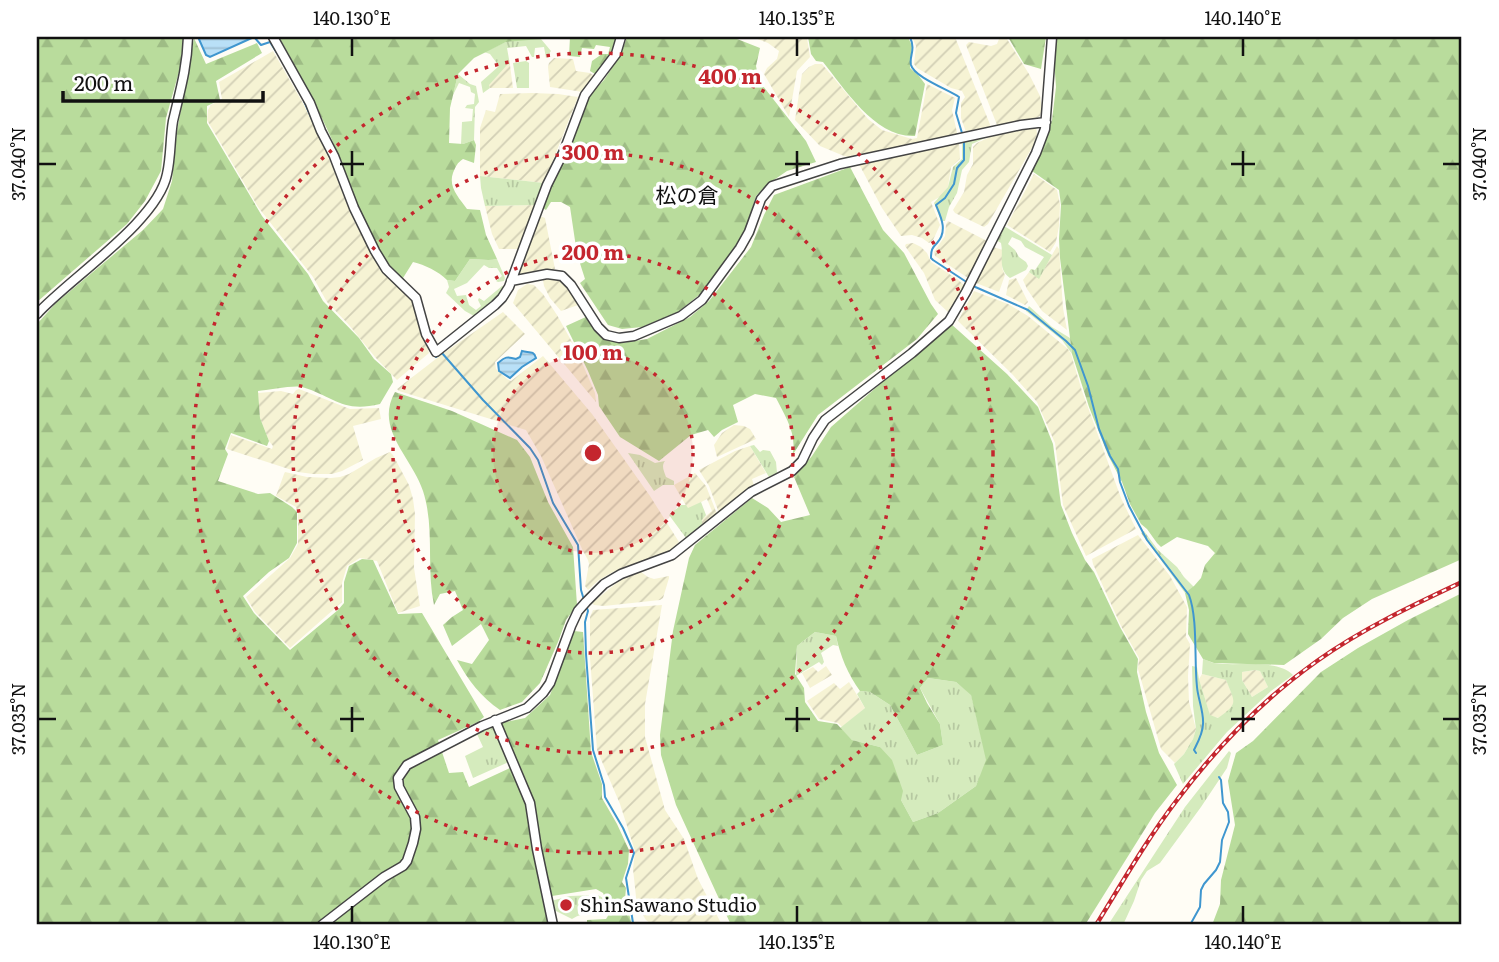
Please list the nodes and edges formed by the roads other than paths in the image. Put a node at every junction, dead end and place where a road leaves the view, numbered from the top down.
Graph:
1 (188, 37) edge
2 (273, 37) edge
3 (621, 37) edge
4 (1052, 37) edge
5 (1046, 122) junction
6 (511, 281) junction
7 (37, 313) edge
8 (495, 720) junction
9 (322, 925) edge
10 (553, 925) edge

1 - 7 street
2 - 6 street
3 - 6 street
4 - 5 street
5 - 6 street
5 - 8 street
8 - 9 street
8 - 10 street

